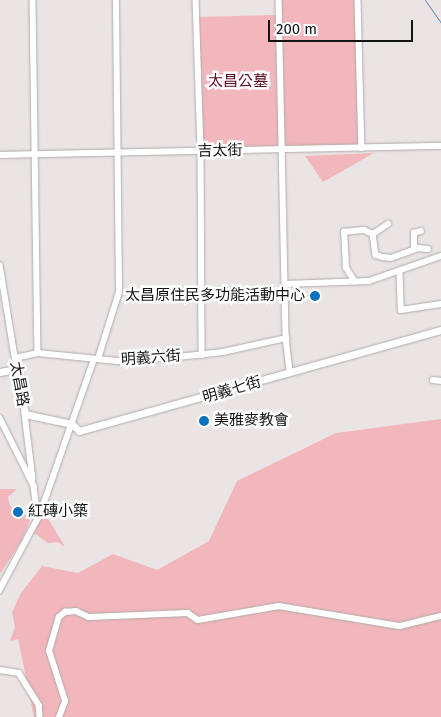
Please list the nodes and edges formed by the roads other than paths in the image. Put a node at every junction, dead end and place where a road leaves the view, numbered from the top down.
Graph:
1 (33, 0) edge
2 (116, 0) edge
3 (196, 0) edge
4 (279, 0) edge
5 (358, 0) edge
6 (441, 146) edge
7 (362, 148) junction
8 (282, 150) junction
9 (201, 151) junction
10 (119, 153) junction
11 (35, 154) junction
12 (0, 155) edge
13 (388, 224) dead end
14 (421, 231) dead end
15 (373, 234) junction
16 (428, 249) dead end
17 (414, 250) junction
18 (441, 256) edge
19 (0, 265) edge
20 (400, 273) junction
21 (354, 282) junction
22 (285, 284) junction
23 (441, 304) edge
24 (441, 330) edge
25 (286, 338) junction
26 (38, 353) junction
27 (202, 355) junction
28 (15, 358) junction
29 (96, 359) junction
30 (17, 369) junction
31 (0, 372) edge
32 (290, 374) junction
33 (433, 380) dead end
34 (441, 381) edge
35 (25, 414) junction
36 (2, 419) edge
37 (72, 424) junction
38 (34, 486) junction
39 (38, 518) junction
40 (0, 590) edge
41 (441, 616) edge
42 (0, 670) edge
43 (40, 717) edge
44 (59, 717) edge

1 - 11 street
2 - 10 street
3 - 9 street
4 - 8 street
5 - 7 street
6 - 7 street, 吉太街
7 - 8 street, 吉太街
8 - 9 street, 吉太街
8 - 22 street
9 - 10 street, 吉太街
9 - 27 street
10 - 11 street, 吉太街
10 - 29 street
11 - 12 street, 吉太街
11 - 26 street
13 - 15 street
14 - 17 street
15 - 17 street
15 - 21 street
16 - 17 street
18 - 20 street
19 - 28 street, 太昌路
20 - 21 street
20 - 23 street
21 - 22 street
22 - 25 street
24 - 32 street, 明義七街
25 - 27 street, 明義六街
25 - 32 street
26 - 28 street, 明義六街
26 - 29 street, 明義六街
27 - 29 street, 明義六街
28 - 30 street, 太昌路
29 - 37 street
30 - 31 street
30 - 35 street, 太昌路
32 - 37 street, 明義七街
33 - 34 street
35 - 37 street, 明義七街
35 - 38 street
36 - 38 street
37 - 39 street
38 - 39 street
39 - 40 street
41 - 44 street
42 - 43 street

